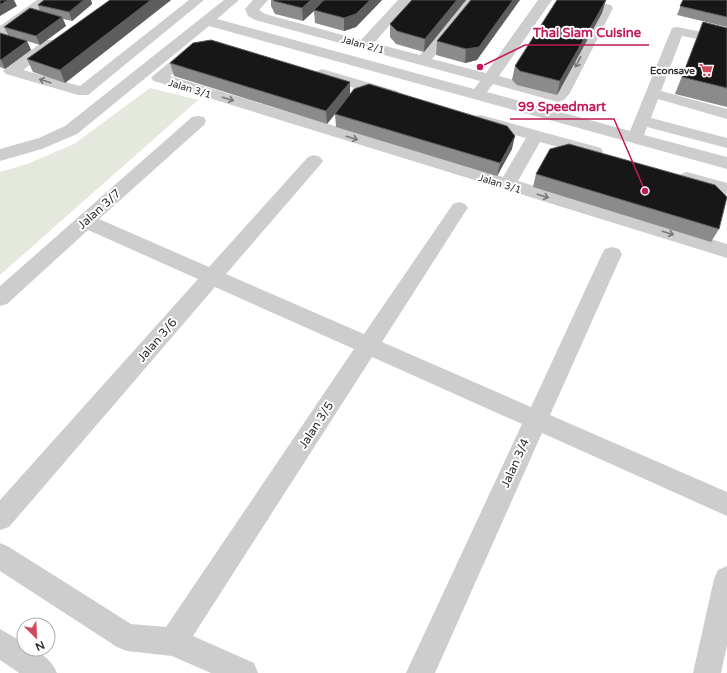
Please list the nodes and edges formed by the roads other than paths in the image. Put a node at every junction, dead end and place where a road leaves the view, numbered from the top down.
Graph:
1 (46, 0) edge
2 (197, 0) edge
3 (232, 0) edge
4 (261, 0) edge
5 (405, 0) edge
6 (470, 0) edge
7 (544, 0) edge
8 (572, 0) edge
9 (207, 21) junction
10 (0, 32) edge
11 (61, 35) edge
12 (727, 41) edge
13 (205, 44) edge
14 (364, 45) junction
15 (423, 61) junction
16 (309, 70) edge
17 (389, 71) junction
18 (490, 79) junction
19 (376, 89) junction
20 (653, 93) junction
21 (479, 95) junction
22 (407, 98) edge
23 (727, 114) edge
24 (467, 116) edge
25 (198, 120) dead end
26 (642, 121) junction
27 (536, 135) junction
28 (635, 138) junction
29 (727, 143) edge
30 (0, 155) edge
31 (612, 157) edge
32 (314, 161) dead end
33 (727, 164) edge
34 (674, 174) edge
35 (507, 185) junction
36 (727, 189) edge
37 (459, 208) dead end
38 (86, 221) junction
39 (727, 250) edge
40 (612, 254) dead end
41 (212, 277) junction
42 (0, 298) edge
43 (368, 346) junction
44 (535, 419) junction
45 (727, 504) edge
46 (0, 518) edge
47 (0, 556) edge
48 (727, 579) edge
49 (173, 642) junction
50 (0, 644) edge
51 (240, 672) edge
52 (44, 673) edge
53 (420, 673) edge
54 (706, 673) edge

1 - 10 street
2 -> 11 street
3 - 9 street
4 - 14 street, Jalan 2/1
5 - 14 street
6 - 15 street
7 - 18 street
8 -> 18 street, Jalan 2/1
9 - 17 street
9 - 30 street
12 - 20 street
13 -> 35 street, Jalan 3/1
14 - 15 street, Jalan 2/1
15 - 18 street, Jalan 2/1
16 - 19 street
17 - 19 street
17 - 21 street
18 - 21 street
19 - 22 street
20 - 23 street
20 - 26 street
21 - 28 street
24 - 27 street
25 - 38 street, Jalan 3/7
26 - 28 street
26 - 29 street
27 - 31 street
27 - 35 street
28 - 33 street
32 - 41 street, Jalan 3/6
34 - 36 street
35 -> 39 street, Jalan 3/1
37 - 43 street, Jalan 3/5
38 - 41 street
38 - 42 street, Jalan 3/7
40 - 44 street, Jalan 3/4
41 - 43 street
41 - 46 street, Jalan 3/6
43 - 44 street
43 - 49 street, Jalan 3/5
44 - 45 street
44 - 53 street, Jalan 3/4
47 - 49 street
48 - 54 street
49 - 51 street
50 - 52 street

